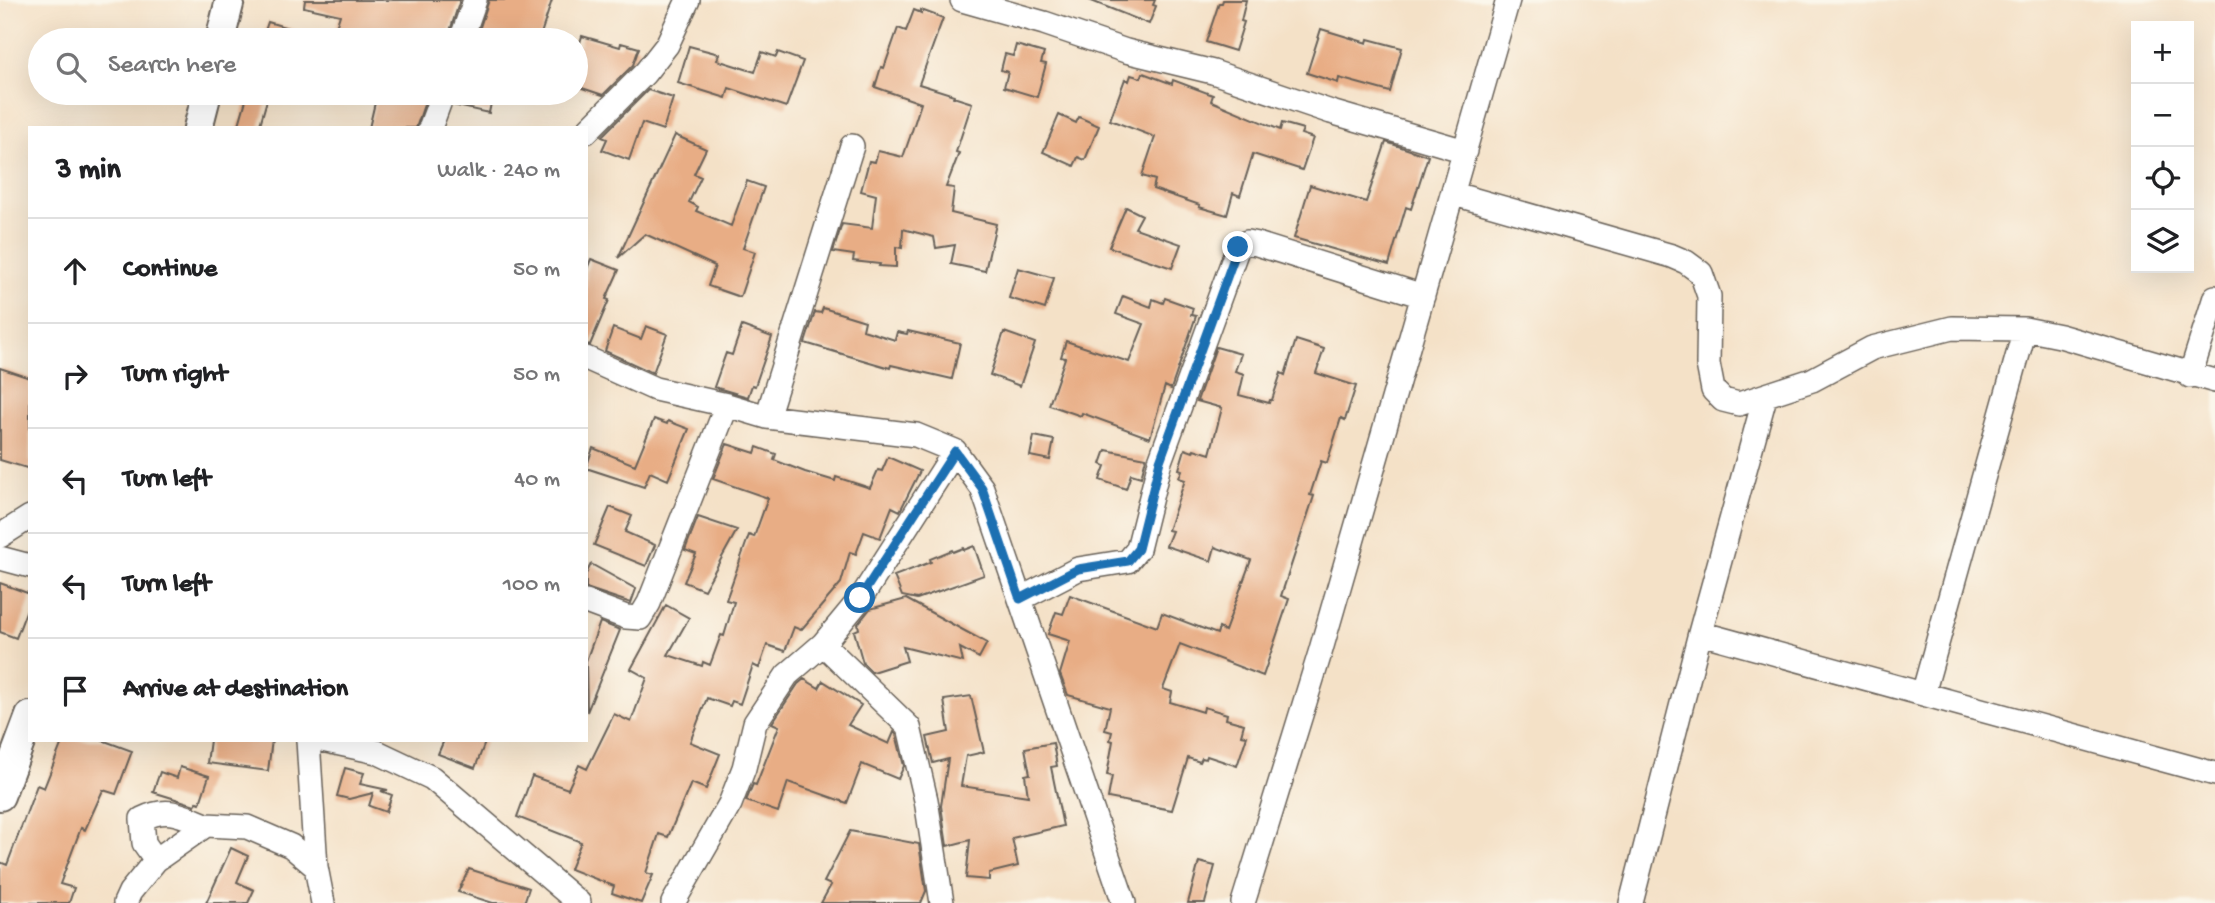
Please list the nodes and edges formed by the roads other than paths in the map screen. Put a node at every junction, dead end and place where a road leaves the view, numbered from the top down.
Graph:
1 (230, 0) edge
2 (475, 0) edge
3 (688, 0) edge
4 (962, 0) edge
5 (1508, 0) edge
6 (223, 28) edge
7 (465, 28) edge
8 (204, 105) edge
9 (439, 105) edge
10 (199, 126) edge
11 (431, 126) edge
12 (588, 130) edge
13 (852, 146) dead end
14 (1465, 150) junction
15 (1454, 194) junction
16 (1423, 296) junction
17 (2215, 297) edge
18 (2025, 329) junction
19 (588, 359) edge
20 (2190, 376) junction
21 (2215, 382) edge
22 (1765, 397) junction
23 (727, 405) junction
24 (767, 417) junction
25 (955, 451) junction
26 (28, 518) edge
27 (0, 536) edge
28 (0, 558) edge
29 (28, 565) edge
30 (1020, 599) junction
31 (588, 604) edge
32 (1700, 633) junction
33 (823, 644) junction
34 (1923, 694) junction
35 (28, 721) edge
36 (308, 742) edge
37 (331, 742) edge
38 (2215, 774) edge
39 (0, 796) edge
40 (206, 825) junction
41 (156, 860) junction
42 (316, 867) junction
43 (125, 903) edge
44 (323, 903) edge
45 (579, 903) edge
46 (673, 903) edge
47 (942, 903) edge
48 (1124, 903) edge
49 (1243, 903) edge
50 (1631, 903) edge

1 - 6 street
2 - 7 street
3 - 12 street
4 - 14 street
5 - 14 street
8 - 10 street
9 - 11 street
13 - 24 street
14 - 15 street
15 - 16 street
15 - 22 street
16 - 30 street
16 - 49 street
17 - 20 street
18 - 20 street
18 - 22 street
18 - 34 street
19 - 23 street
20 - 21 street
22 - 32 street
23 - 24 street
23 - 31 street
24 - 25 street
25 - 30 street
25 - 33 street
26 - 27 street
28 - 29 street
30 - 48 street
32 - 34 street
32 - 50 street
33 - 46 street
33 - 47 street
34 - 38 street
35 - 39 street
36 - 42 street
37 - 45 street
40 - 41 street
40 - 41 street
40 - 42 street
41 - 43 street
42 - 44 street

